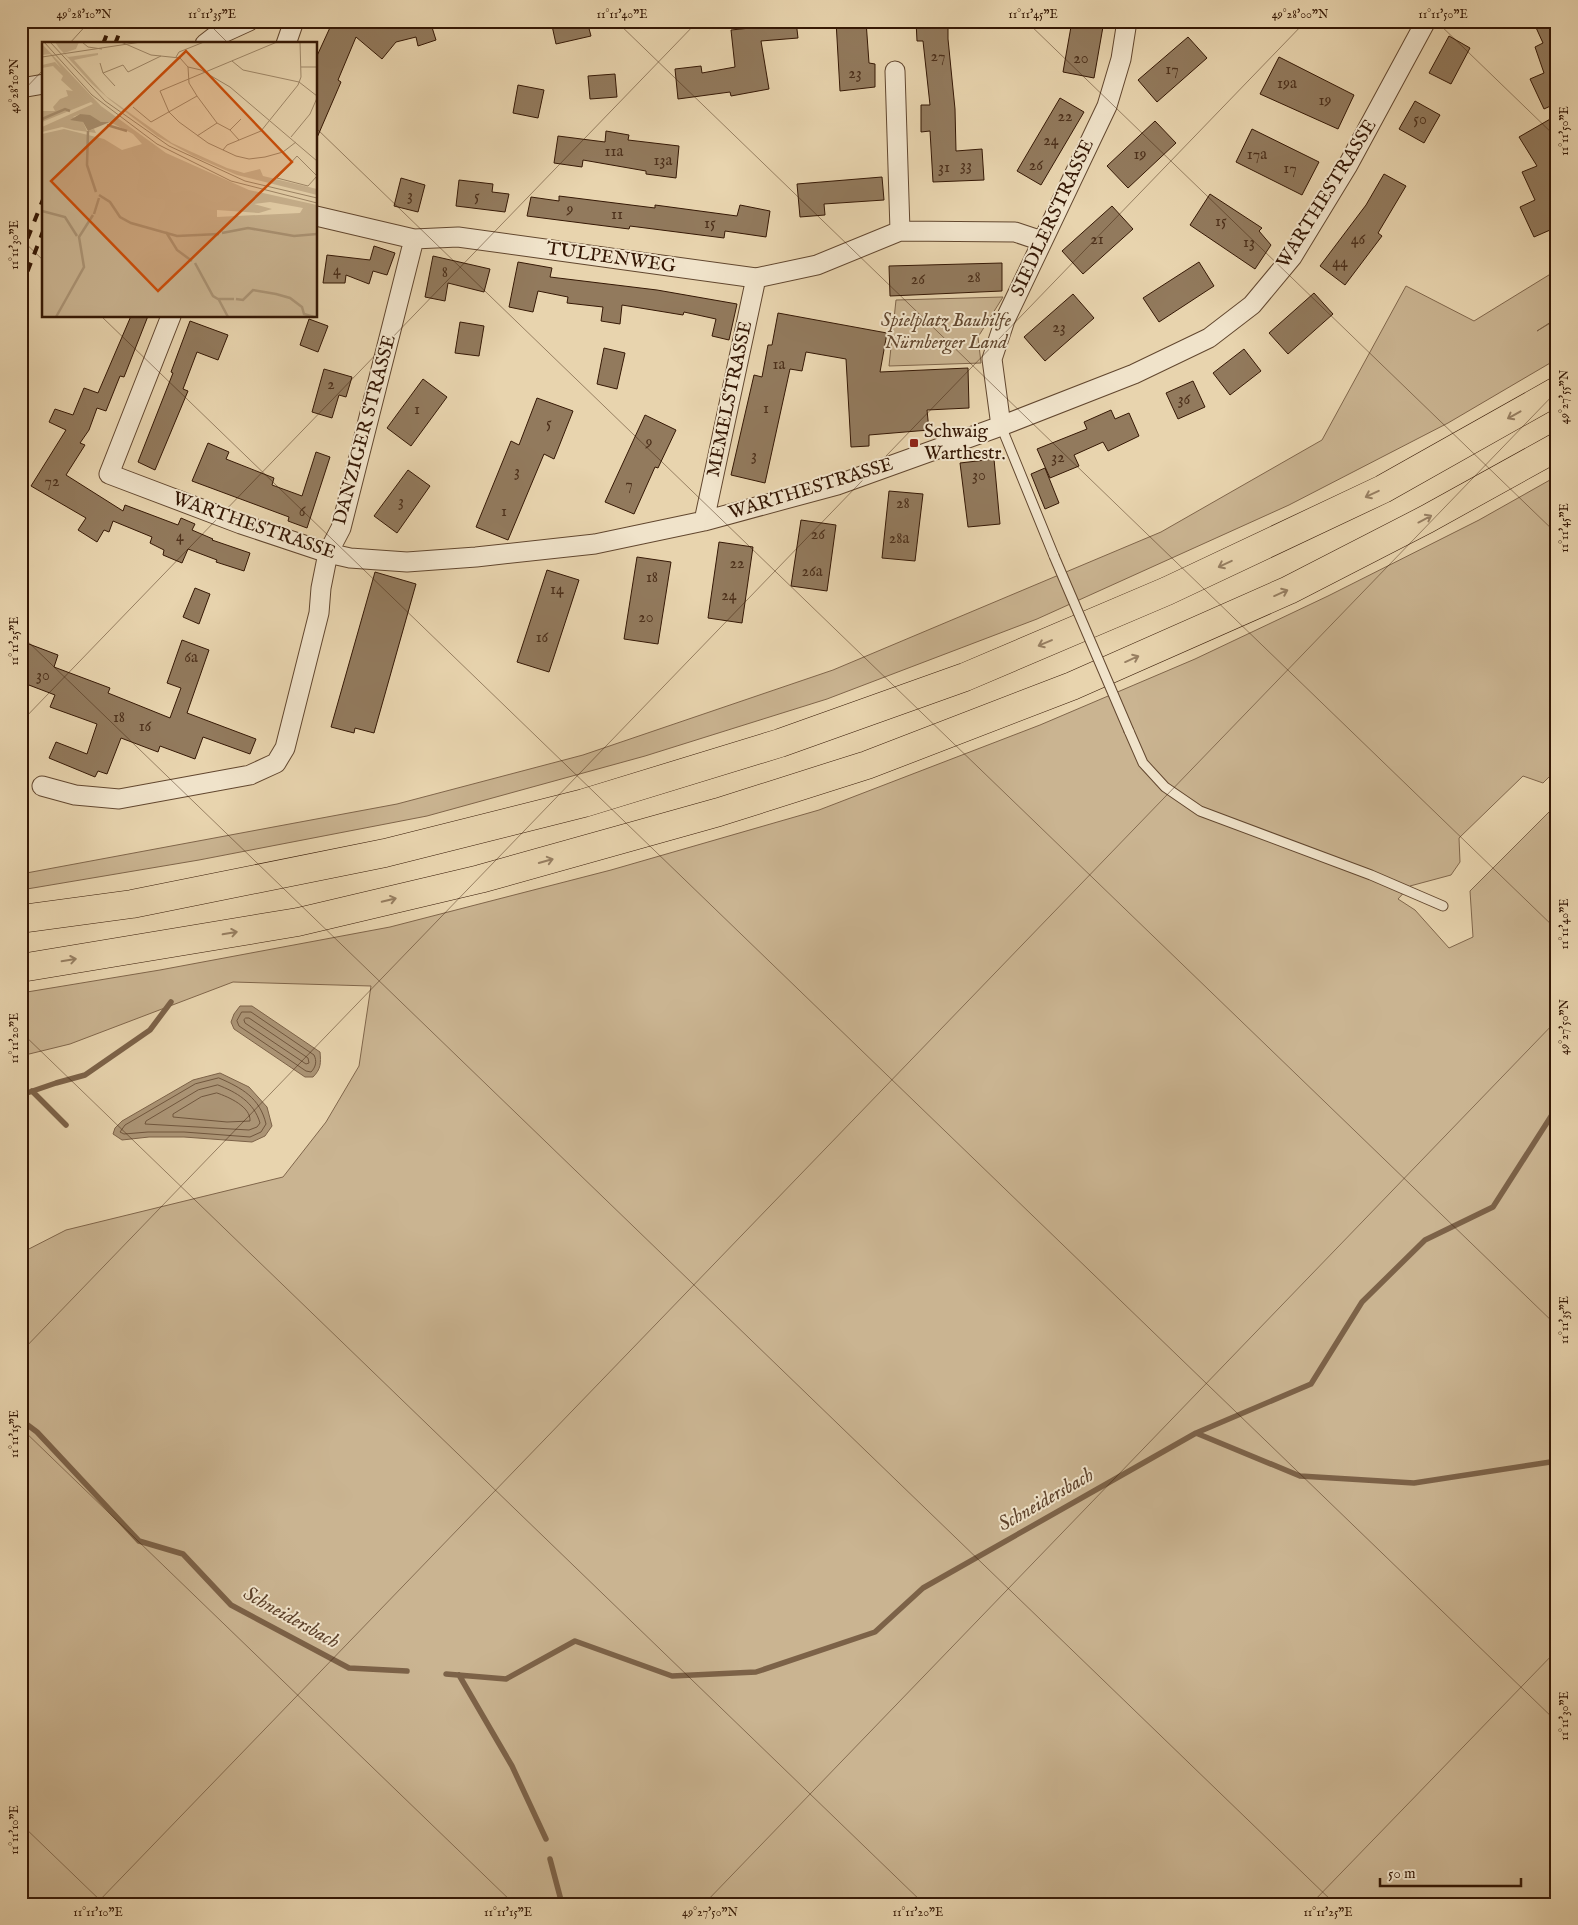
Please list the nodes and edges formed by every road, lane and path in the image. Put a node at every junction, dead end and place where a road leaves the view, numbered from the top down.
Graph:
1 (249, 21) edge
2 (294, 21) edge
3 (1127, 21) edge
4 (1426, 21) edge
5 (208, 42) edge
6 (287, 42) edge
7 (895, 71) dead end
8 (42, 84) edge
9 (21, 88) edge
10 (318, 216) edge
11 (900, 231) junction
12 (414, 239) junction
13 (1042, 241) junction
14 (756, 278) junction
15 (170, 318) edge
16 (1557, 391) edge
17 (1001, 426) junction
18 (1557, 447) edge
19 (704, 521) junction
20 (328, 553) junction
21 (42, 786) dead end
22 (1443, 906) dead end
23 (21, 919) edge
24 (21, 968) edge

1 - 5 street
2 - 6 street
3 - 13 street, SIEDLERSTRASSE
4 - 17 street, WARTHESTRASSE
7 - 11 street
8 - 9 street
10 - 12 street, TULPENWEG
11 - 13 street, TULPENWEG
11 - 14 street, TULPENWEG
12 - 14 street, TULPENWEG
12 - 20 street, DANZIGER STRASSE
13 - 17 street, SIEDLERSTRASSE
14 - 19 street, MEMELSTRASSE
15 - 20 street, WARTHESTRASSE
16 -> 23 highway
17 - 19 street, WARTHESTRASSE
17 - 22 lane, SIEDLERSTRASSE, bridge
24 -> 18 highway
19 - 20 street, WARTHESTRASSE
20 - 21 street, DANZIGER STRASSE

